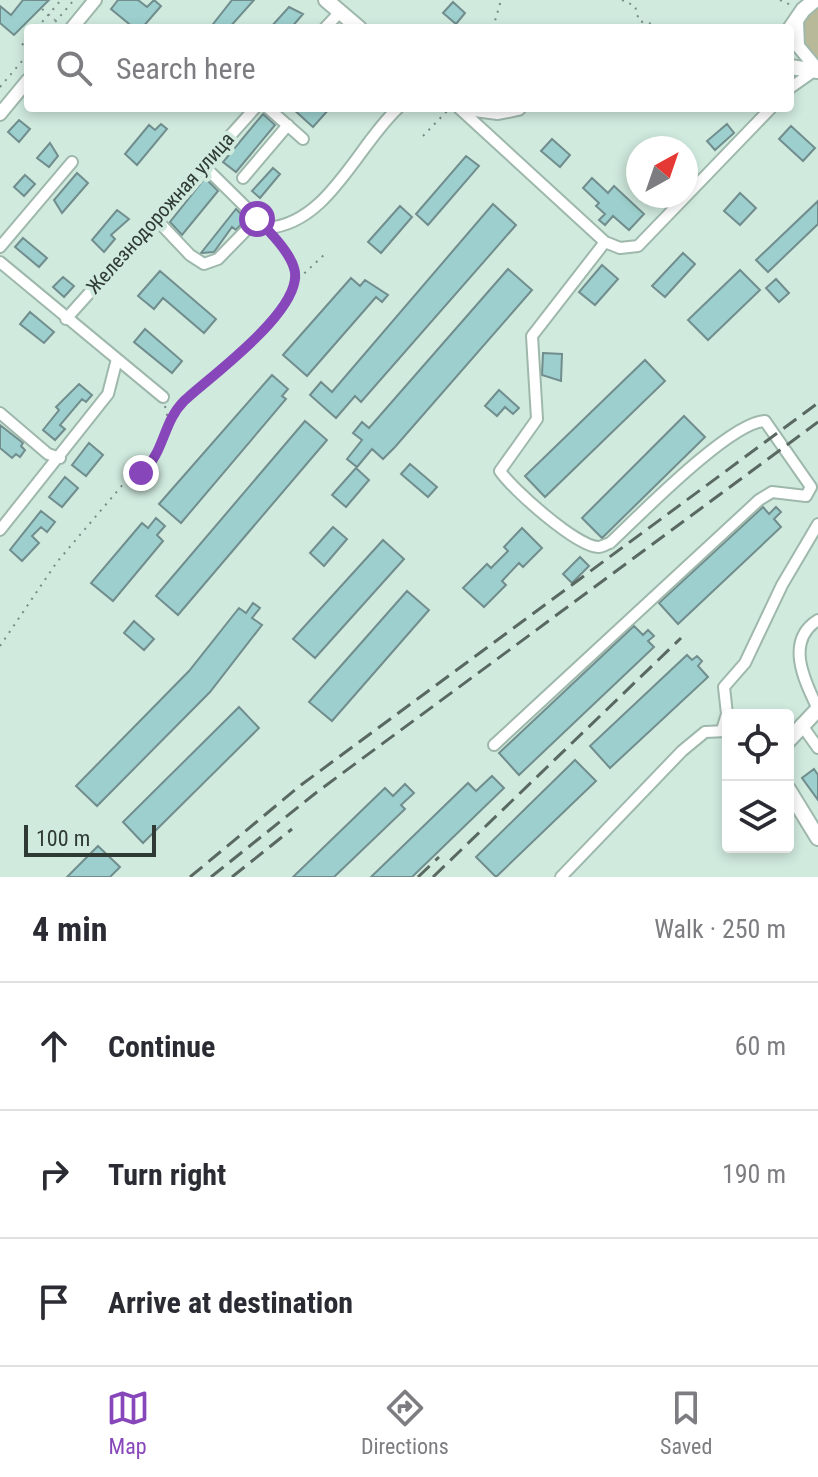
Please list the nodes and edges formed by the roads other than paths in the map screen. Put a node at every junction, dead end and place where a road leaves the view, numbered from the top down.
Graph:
1 (95, 0) edge
2 (326, 0) edge
3 (815, 0) edge
4 (806, 5) edge
5 (340, 12) junction
6 (75, 24) edge
7 (329, 24) edge
8 (354, 24) edge
9 (793, 24) edge
10 (794, 67) edge
11 (817, 70) edge
12 (24, 85) edge
13 (794, 85) edge
14 (251, 112) edge
15 (273, 112) edge
16 (394, 112) edge
17 (463, 112) edge
18 (767, 112) edge
19 (0, 114) edge
20 (288, 125) junction
21 (303, 139) dead end
22 (72, 162) dead end
23 (203, 165) junction
24 (243, 178) dead end
25 (155, 218) junction
26 (257, 219) junction
27 (605, 242) junction
28 (0, 247) edge
29 (0, 262) edge
30 (66, 319) junction
31 (117, 359) junction
32 (163, 397) road end
33 (0, 413) edge
34 (60, 458) junction
35 (811, 487) junction
36 (818, 497) edge
37 (818, 524) edge
38 (0, 530) edge
39 (818, 620) edge
40 (726, 709) edge
41 (818, 709) edge
42 (722, 730) edge
43 (794, 731) edge
44 (794, 734) edge
45 (494, 745) dead end
46 (818, 748) edge
47 (794, 798) edge
48 (814, 826) edge
49 (561, 877) edge

1 - 6 main road
2 - 5 highway
3 - 4 highway
4 - 9 highway
4 - 11 main road
5 - 7 street
5 - 8 highway
10 - 11 highway
11 - 13 street
12 - 19 main road
14 - 23 street, Железнодорожная улица
15 - 20 street
16 - 26 street
17 - 27 street
18 - 27 street
20 - 21 street
20 - 24 street
22 - 28 street
23 - 25 street, Железнодорожная улица
23 - 26 street
25 - 26 street
25 - 30 street, Железнодорожная улица
27 - 35 street
29 - 30 street
30 - 31 street
31 - 32 street
31 - 34 street
33 - 34 street
34 - 38 street
35 - 36 street
35 - 45 street
37 - 40 street
39 - 41 street
41 - 43 highway
42 - 49 street
44 - 46 street
47 - 48 highway

